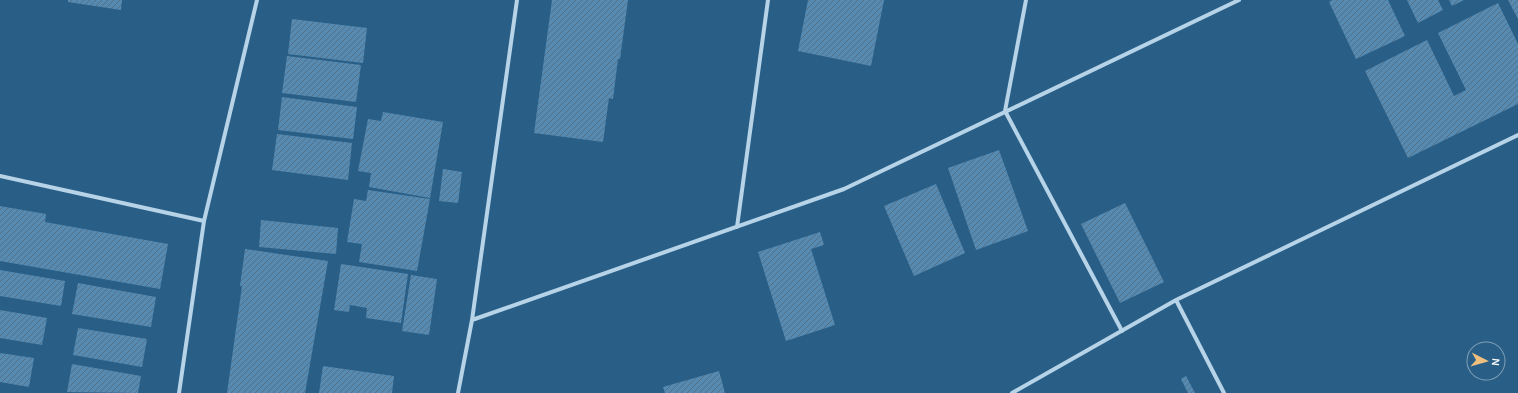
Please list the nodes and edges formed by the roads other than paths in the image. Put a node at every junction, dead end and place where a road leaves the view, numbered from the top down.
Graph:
1 (257, 0) edge
2 (516, 0) edge
3 (768, 0) edge
4 (1026, 0) edge
5 (1239, 0) edge
6 (1005, 111) junction
7 (1518, 135) edge
8 (0, 176) edge
9 (204, 221) junction
10 (737, 227) junction
11 (1176, 300) junction
12 (472, 320) junction
13 (1122, 331) junction
14 (179, 393) edge
15 (458, 393) edge
16 (1012, 393) edge
17 (1224, 393) edge

1 - 9 street
2 - 12 street
3 - 10 street
4 - 6 street
5 - 6 street
6 - 10 street
6 - 13 street
7 - 11 street
8 - 9 street
9 - 14 street
10 - 12 street
11 - 13 street
11 - 17 street
12 - 15 street
13 - 16 street

